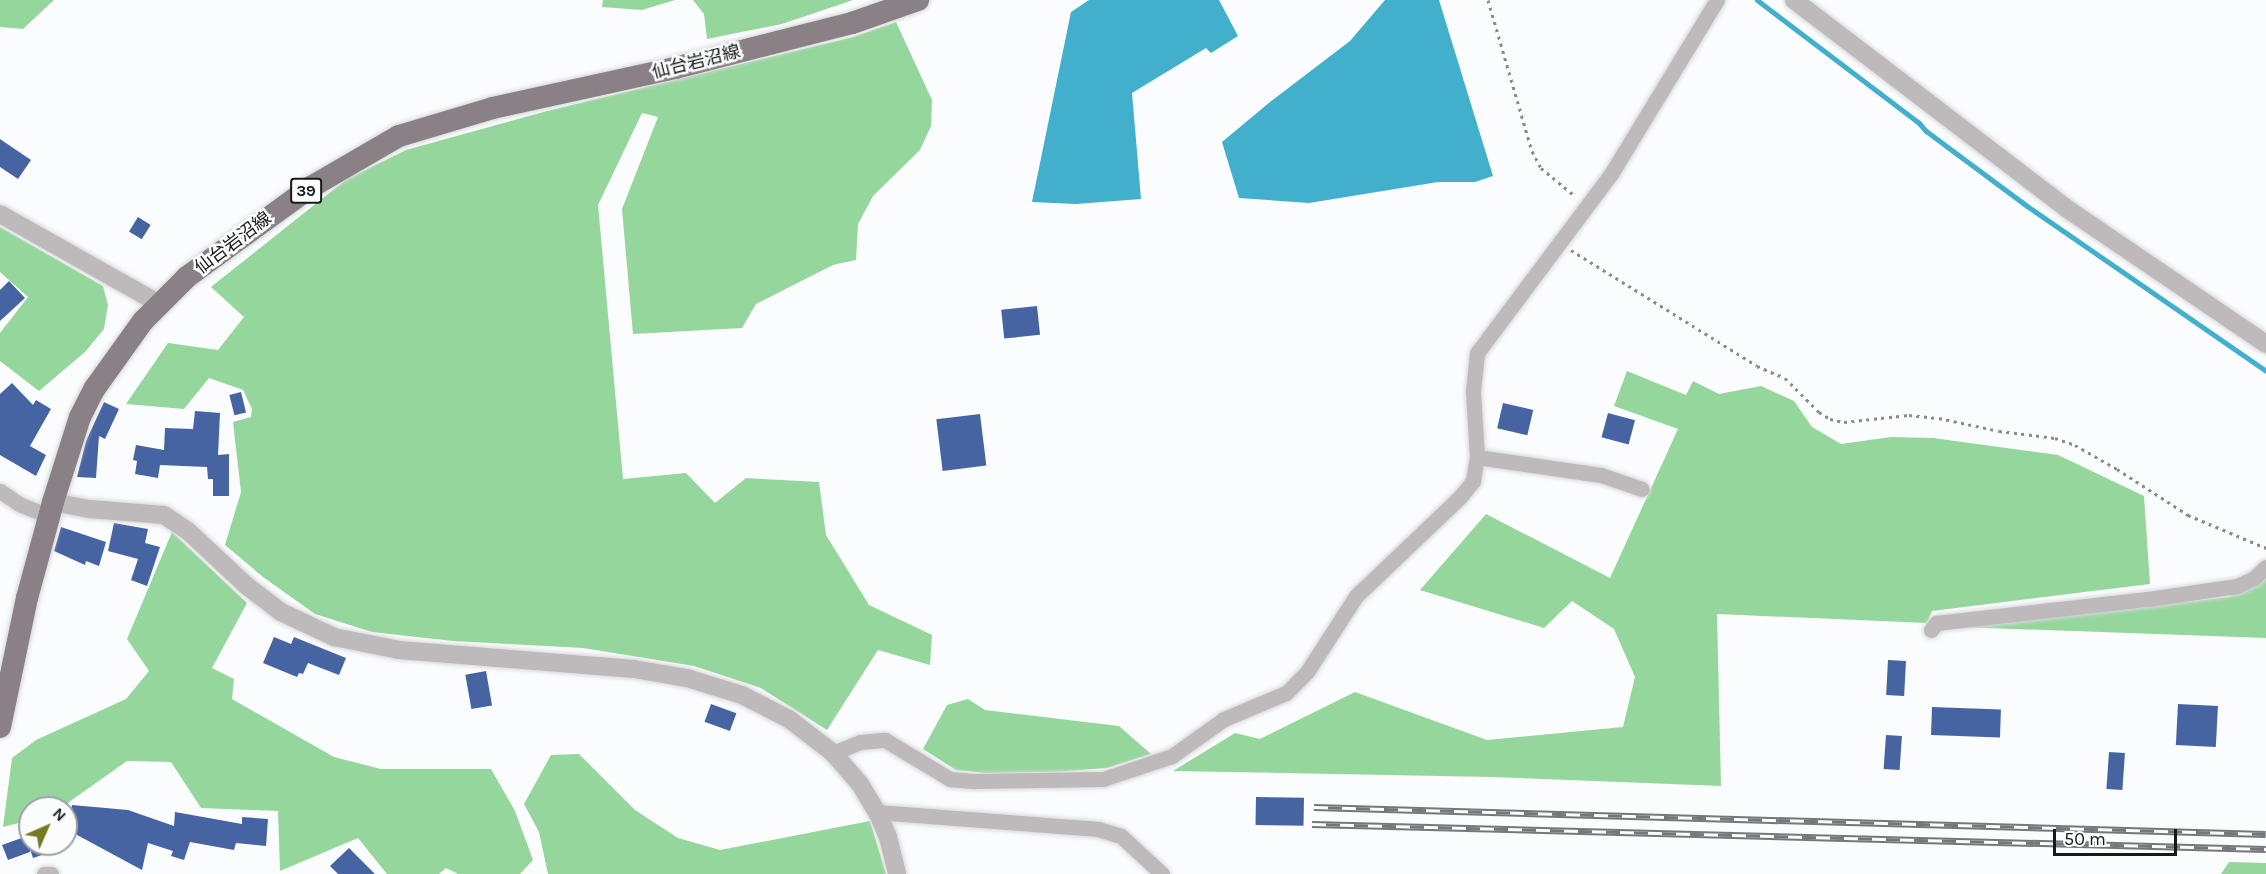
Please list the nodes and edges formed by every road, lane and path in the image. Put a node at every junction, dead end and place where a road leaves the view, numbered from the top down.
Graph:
1 (918, 0) edge
2 (1488, 0) edge
3 (1717, 0) edge
4 (1794, 0) edge
5 (1587, 205) junction
6 (0, 214) edge
7 (1559, 243) junction
8 (160, 304) junction
9 (2266, 344) edge
10 (1477, 457) junction
11 (1642, 489) dead end
12 (0, 491) edge
13 (51, 509) junction
14 (2266, 548) edge
15 (2266, 567) edge
16 (1931, 630) dead end
17 (0, 727) edge
18 (833, 753) junction
19 (877, 812) junction
20 (44, 874) edge
21 (51, 874) edge
22 (897, 874) edge
23 (1162, 874) edge

1 - 8 main road, 仙台岩沼線 / 39
2 - 5 path
3 - 5 street
4 - 9 street
5 - 7 street
6 - 8 street
7 - 10 street
7 - 14 path
8 - 13 main road, 仙台岩沼線 / 39
10 - 11 street
10 - 18 street
12 - 13 street
13 - 17 main road, 仙台岩沼線 / 39
13 - 18 street
15 - 16 street
18 - 19 street
19 - 22 street
19 - 23 street
20 - 21 street

